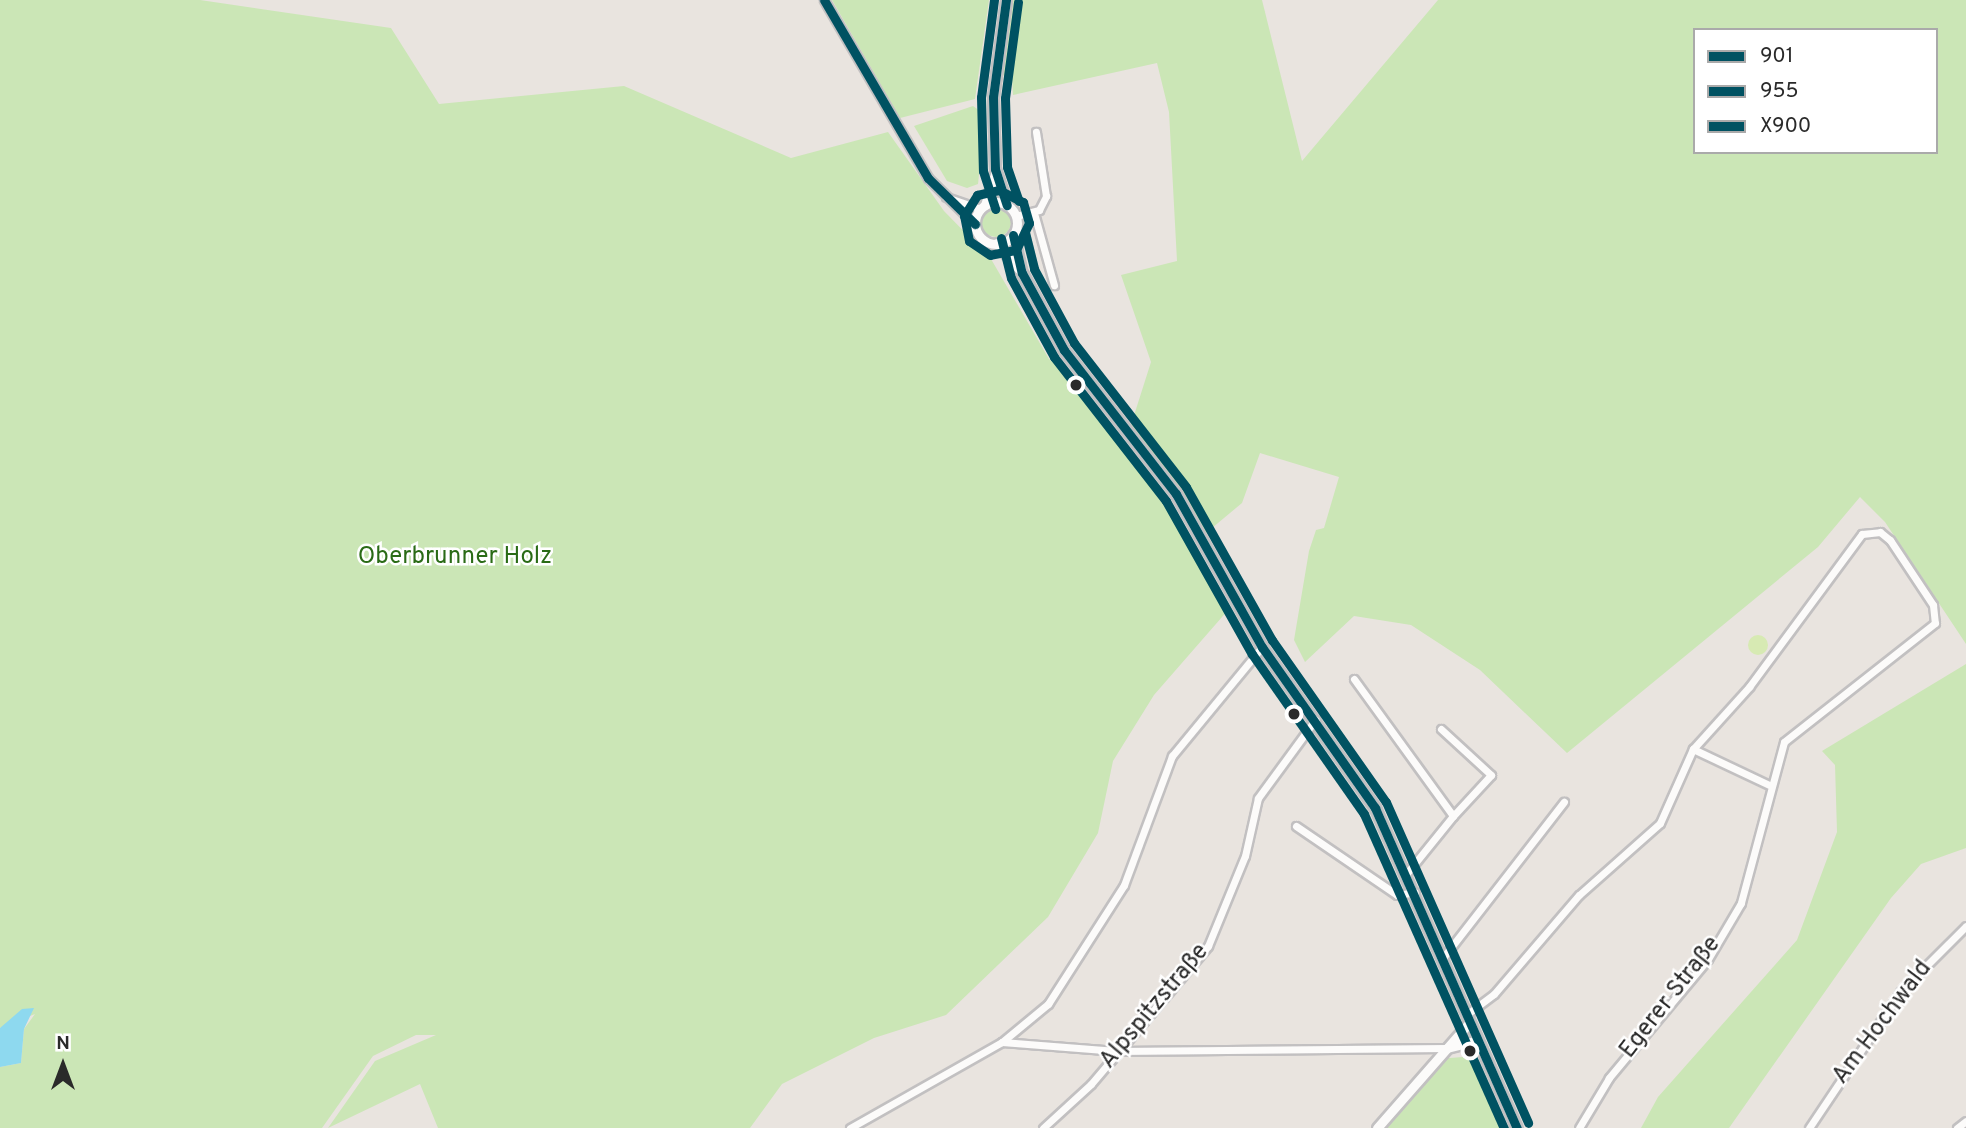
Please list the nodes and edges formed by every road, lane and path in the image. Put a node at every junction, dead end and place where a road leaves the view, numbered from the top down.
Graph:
1 (824, 0) edge
2 (1006, 0) edge
3 (1036, 132) dead end
4 (995, 169) junction
5 (945, 197) junction
6 (1007, 205) junction
7 (983, 207) junction
8 (1034, 213) junction
9 (1016, 216) junction
10 (975, 224) junction
11 (1013, 235) junction
12 (998, 243) junction
13 (1022, 273) junction
14 (1054, 285) dead end
15 (1262, 647) junction
16 (1354, 678) dead end
17 (1315, 720) junction
18 (1441, 729) dead end
19 (1693, 749) junction
20 (1769, 785) junction
21 (1564, 802) dead end
22 (1453, 816) junction
23 (1296, 826) dead end
24 (1407, 873) junction
25 (1415, 892) junction
26 (1966, 926) edge
27 (1442, 958) junction
28 (1467, 1019) junction
29 (1475, 1041) junction
30 (1002, 1042) junction
31 (1447, 1048) junction
32 (1117, 1051) junction
33 (1966, 1121) edge
34 (850, 1128) edge
35 (1042, 1128) edge
36 (1377, 1128) edge
37 (1517, 1128) edge
38 (1579, 1128) edge
39 (1809, 1128) edge
40 (1957, 1128) edge

1 - 5 street
2 - 4 street
3 - 8 street
4 - 6 street
4 - 7 street
5 - 7 street
5 - 10 street
6 - 7 street
6 - 9 street
7 - 10 street
8 - 9 street
8 - 14 street
9 - 11 street
10 - 12 street
11 - 12 street
11 - 13 street
12 - 13 street
13 - 15 street
15 - 17 street
15 - 30 street
16 - 22 street
17 - 24 street
17 - 32 street, Alpspitzstraße
18 - 22 street
19 - 20 street
19 - 20 street, Egerer Straße
19 - 28 street
20 - 38 street, Egerer Straße
21 - 27 street
22 - 24 street
23 - 25 street
24 - 25 street
25 - 27 street
26 - 39 street, Am Hochwald
27 - 28 street
28 - 29 street
28 - 31 street
29 - 31 street
29 - 37 street
30 - 32 street
30 - 34 street
31 - 32 street
31 - 36 street
32 - 35 street, Alpspitzstraße
33 - 40 street

